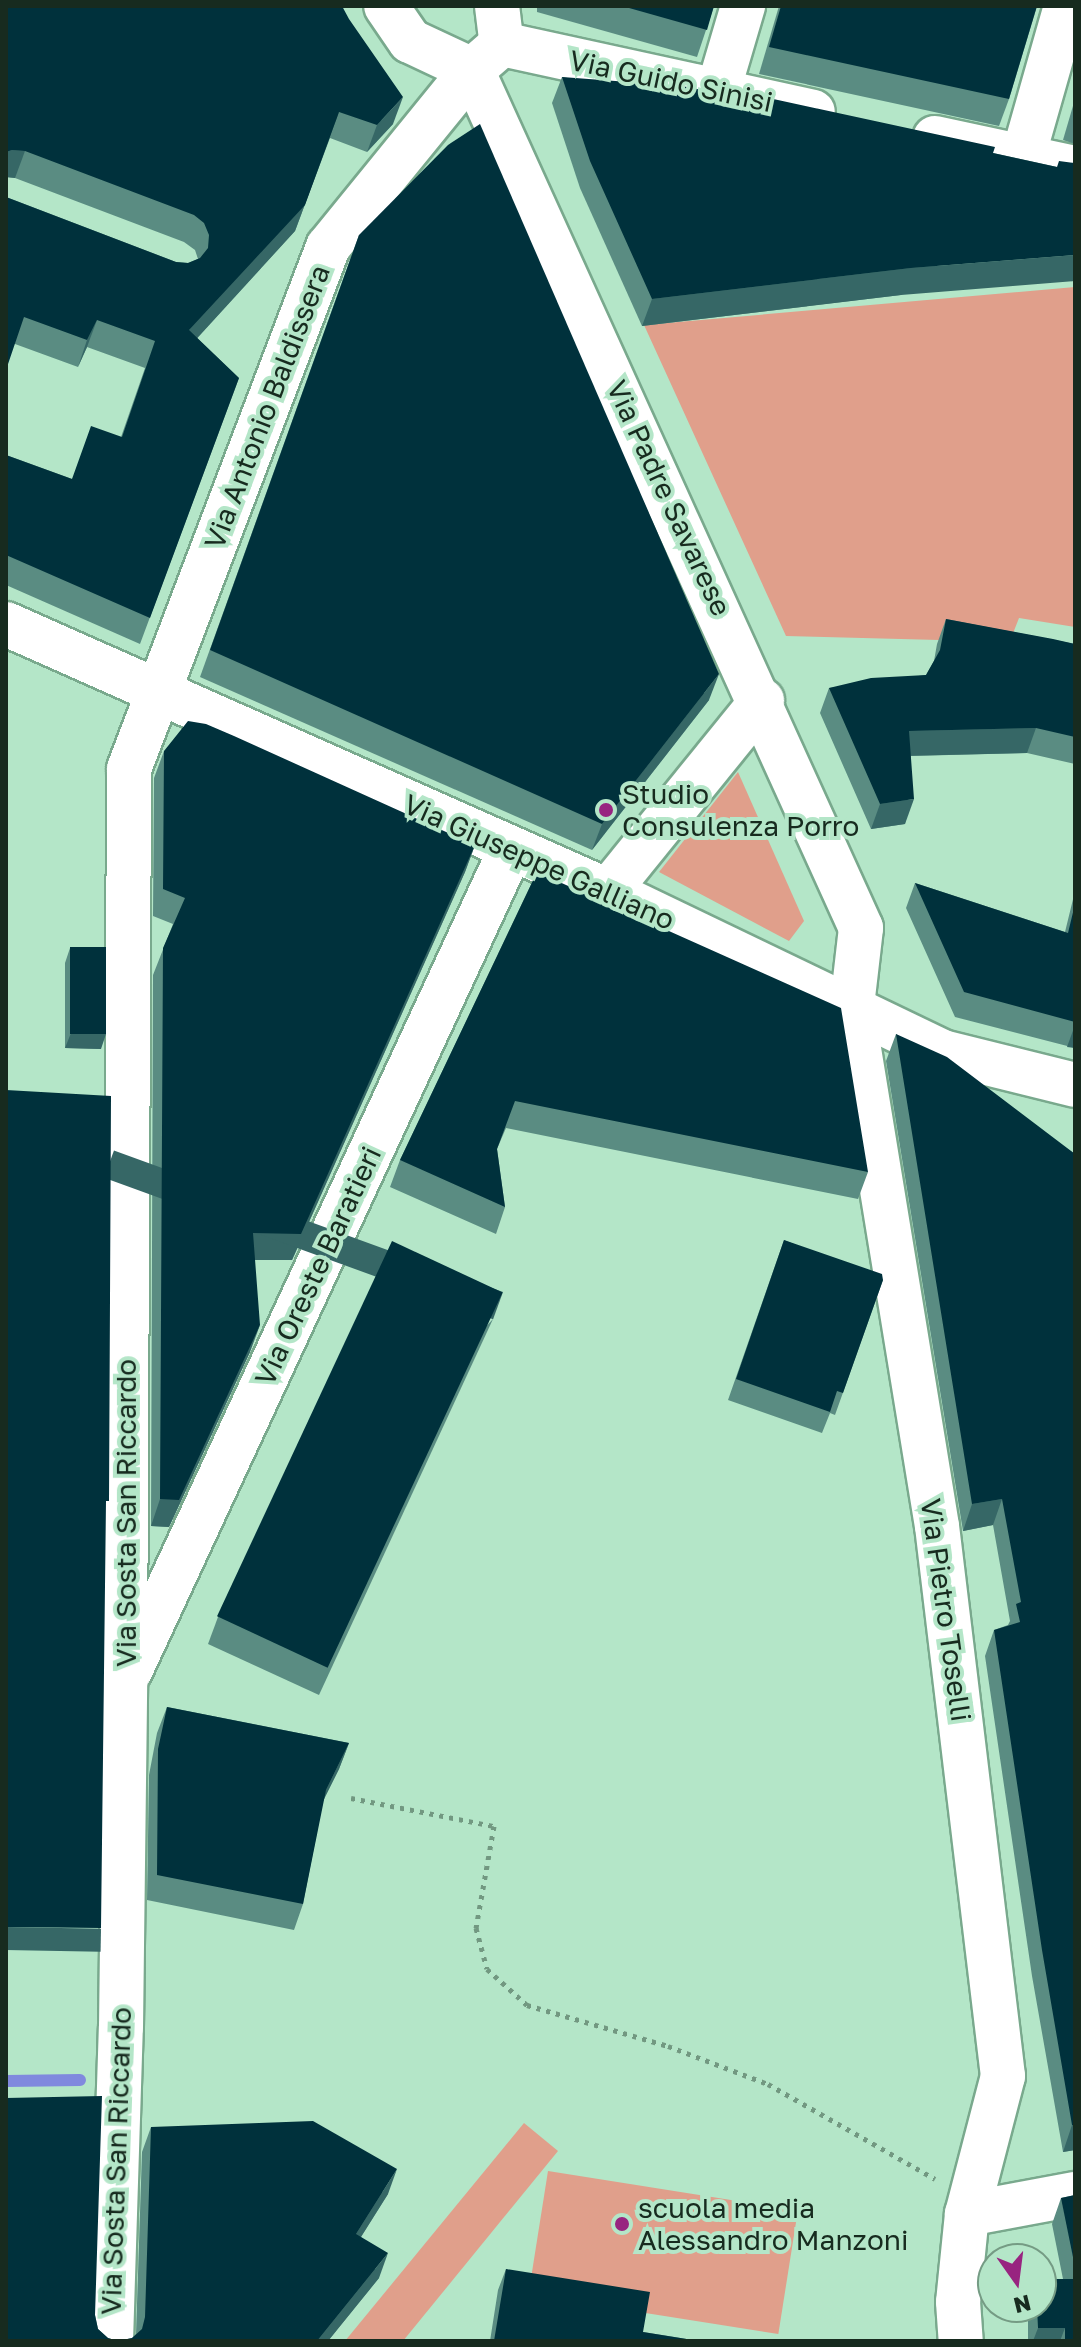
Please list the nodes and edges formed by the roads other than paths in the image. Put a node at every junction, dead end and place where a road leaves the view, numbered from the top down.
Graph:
1 (386, 6) edge
2 (743, 6) edge
3 (1066, 6) edge
4 (491, 40) edge
5 (718, 91) junction
6 (855, 121) edge
7 (901, 131) edge
8 (1023, 157) junction
9 (1075, 168) edge
10 (6, 624) edge
11 (161, 692) junction
12 (762, 701) junction
13 (511, 849) junction
14 (608, 891) junction
15 (852, 1006) junction
16 (1075, 1085) edge
17 (125, 1683) junction
18 (1075, 2194) edge
19 (970, 2207) junction
20 (111, 2341) edge
21 (961, 2341) edge

1 - 4 street, Via Guido Sinisi
2 - 5 street
3 - 8 street
4 - 5 street, Via Guido Sinisi
4 - 11 street, Via Antonio Baldissera
4 - 12 street, Via Padre Savarese
5 - 6 street, Via Guido Sinisi
7 - 8 street
8 - 9 street
10 - 11 street, Via Giuseppe Galliano
11 - 13 street, Via Giuseppe Galliano
11 - 17 street, Via Sosta San Riccardo
12 - 14 street
12 - 15 street, Via Padre Savarese
13 - 14 street, Via Giuseppe Galliano
13 - 17 street, Via Oreste Baratieri
14 - 15 street, Via Giuseppe Galliano
15 - 16 street, Via Giuseppe Galliano
15 - 19 street, Via Pietro Toselli
17 - 20 street, Via Sosta San Riccardo
18 - 19 street
19 - 21 street, Via Pietro Toselli

